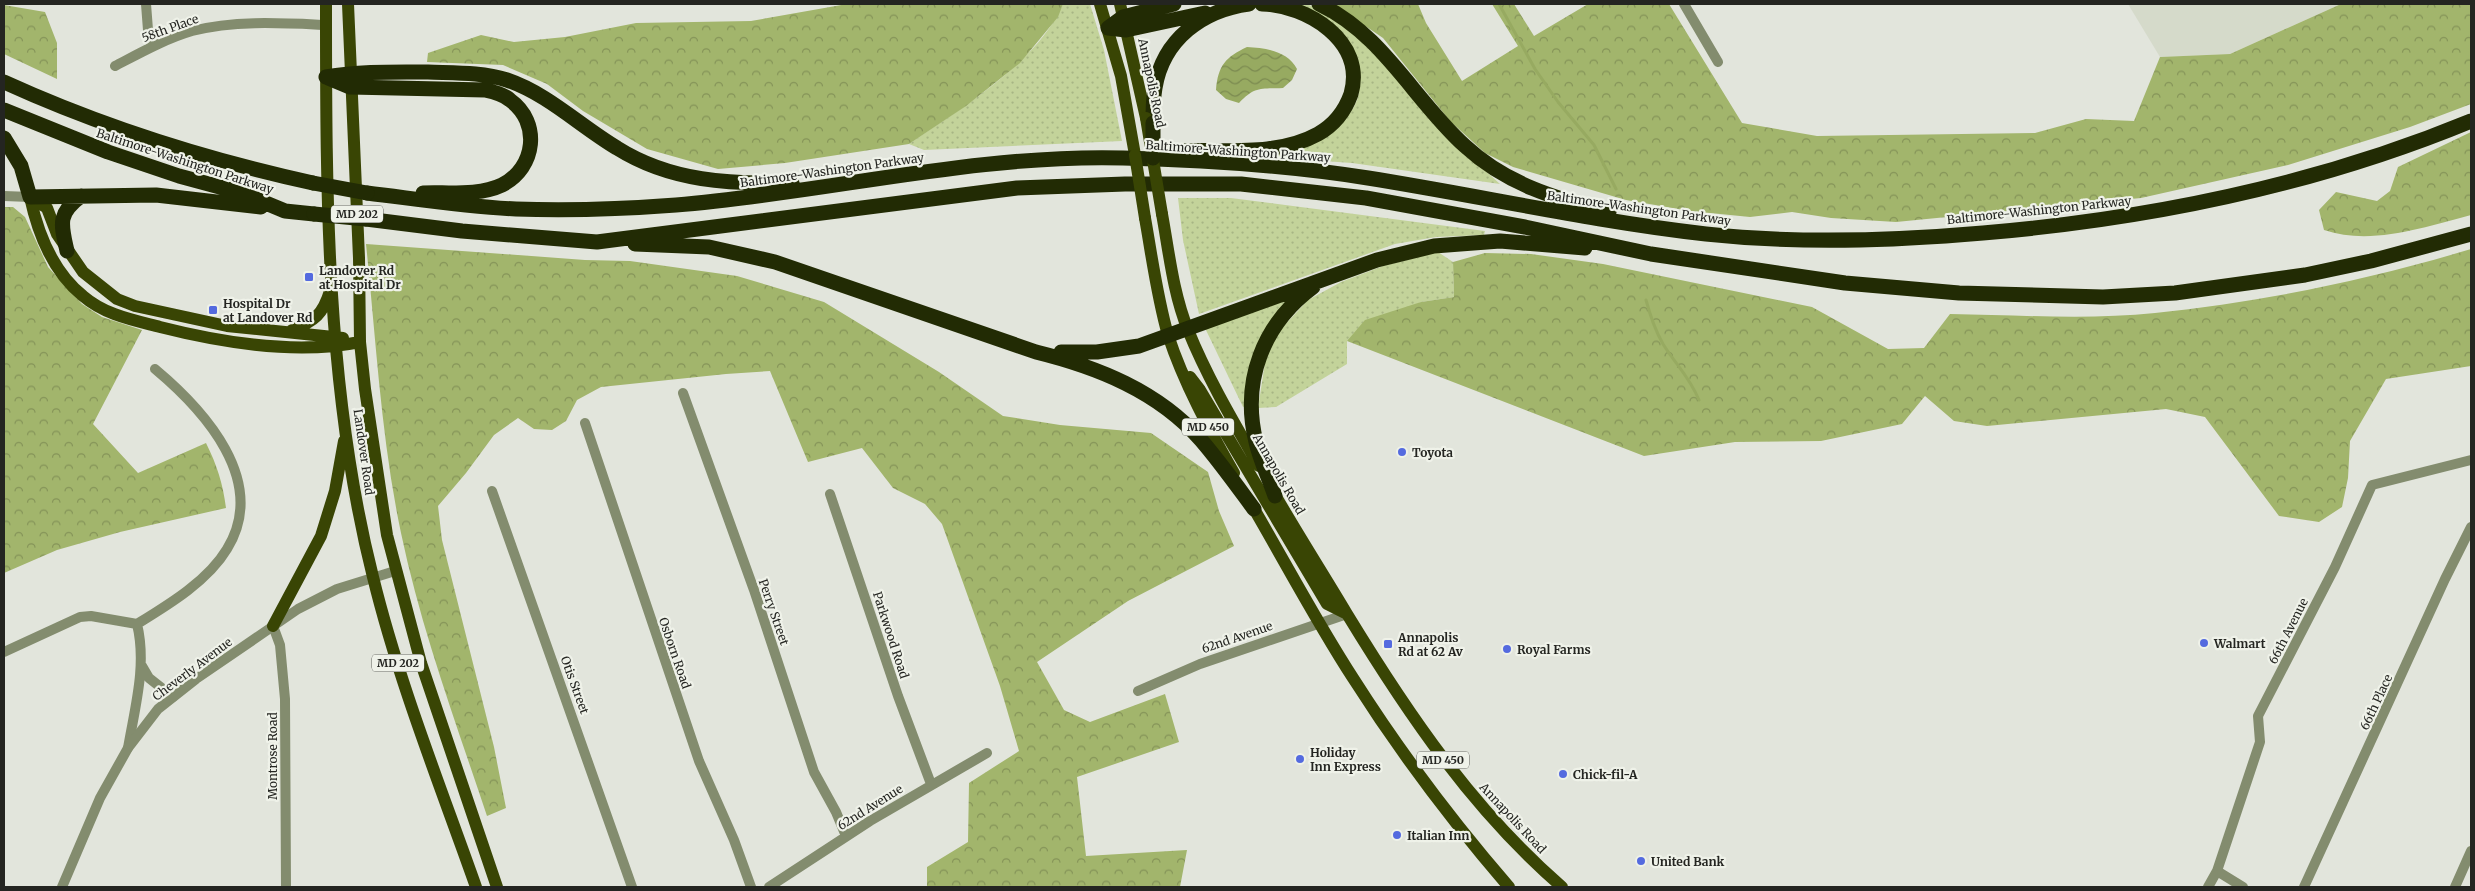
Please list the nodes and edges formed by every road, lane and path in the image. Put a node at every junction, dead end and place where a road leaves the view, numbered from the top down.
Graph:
1 (146, 4) edge
2 (326, 4) edge
3 (348, 4) edge
4 (1100, 4) edge
5 (1174, 4) edge
6 (1249, 4) edge
7 (1262, 4) edge
8 (1319, 4) edge
9 (1684, 4) edge
10 (1216, 11) junction
11 (1123, 17) edge
12 (326, 25) junction
13 (1108, 28) junction
14 (152, 46) junction
15 (1718, 62) dead end
16 (115, 66) dead end
17 (326, 78) junction
18 (350, 80) junction
19 (4, 82) edge
20 (4, 110) edge
21 (1150, 121) junction
22 (2471, 121) edge
23 (4, 138) edge
24 (1120, 157) junction
25 (1153, 158) joint
26 (856, 182) junction
27 (374, 194) junction
28 (4, 196) edge
29 (81, 196) junction
30 (30, 197) junction
31 (285, 211) junction
32 (1683, 231) junction
33 (2471, 234) edge
34 (597, 242) junction
35 (67, 251) junction
36 (1651, 254) junction
37 (1336, 275) junction
38 (332, 283) junction
39 (1187, 329) junction
40 (290, 331) junction
41 (1169, 336) junction
42 (336, 341) junction
43 (360, 342) junction
44 (1036, 352) junction
45 (1180, 363) junction
46 (155, 369) dead end
47 (683, 393) dead end
48 (584, 423) dead end
49 (346, 431) junction
50 (2471, 460) edge
51 (492, 491) dead end
52 (830, 494) dead end
53 (1275, 496) junction
54 (1254, 510) junction
55 (2471, 527) edge
56 (395, 572) junction
57 (373, 578) junction
58 (1347, 614) junction
59 (1320, 622) junction
60 (137, 624) junction
61 (273, 626) junction
62 (4, 652) edge
63 (142, 666) junction
64 (1138, 692) dead end
65 (173, 697) junction
66 (128, 748) junction
67 (987, 753) dead end
68 (931, 784) junction
69 (846, 836) junction
70 (2471, 852) edge
71 (2217, 871) junction
72 (62, 887) edge
73 (286, 887) edge
74 (476, 887) edge
75 (497, 887) edge
76 (632, 887) edge
77 (752, 887) edge
78 (769, 887) edge
79 (1509, 887) edge
80 (1562, 887) edge
81 (2208, 887) edge
82 (2243, 887) edge
83 (2304, 887) edge
84 (2455, 887) edge

1 - 14 street
2 - 12 main road, Landover Road / MD 202
3 - 18 main road, Landover Road / MD 202
4 - 13 main road, MD 450
5 - 11 highway
6 - 10 highway
7 - 24 highway
8 - 32 highway
9 - 15 street
10 - 11 highway
10 - 21 highway
11 - 13 highway
11 - 21 main road, Annapolis Road
12 - 14 street, 58th Place
12 - 17 main road, Landover Road / MD 202
13 - 41 main road, MD 450, bridge
14 - 16 street, 58th Place
17 - 18 highway
17 - 38 main road, Landover Road / MD 202
18 - 26 highway
18 - 27 highway
18 - 43 main road, Landover Road / MD 202
19 - 27 highway, Baltimore-Washington Parkway, bridge
20 - 31 highway, Baltimore-Washington Parkway
21 - 25 highway, bridge
22 - 32 highway, Baltimore-Washington Parkway
23 - 30 highway
24 - 26 highway, Baltimore-Washington Parkway
24 - 32 highway, Baltimore-Washington Parkway
25 - 39 main road, Annapolis Road / MD 450, bridge
26 - 27 highway, Baltimore-Washington Parkway
28 - 30 street
29 - 30 highway
29 - 31 highway
29 - 35 highway
30 - 35 main road
30 - 42 main road
31 - 34 highway, Baltimore-Washington Parkway, bridge
33 - 36 highway, Baltimore-Washington Parkway
34 - 36 highway, Baltimore-Washington Parkway
34 - 44 highway
35 - 40 main road
36 - 37 highway
37 - 39 highway
37 - 53 highway
38 - 40 main road
38 - 42 main road, Landover Road / MD 202
39 - 41 highway
39 - 53 main road, Annapolis Road / MD 450
40 - 42 main road
41 - 44 highway
41 - 45 main road, MD 450
42 - 43 main road
42 - 49 main road, Landover Road / MD 202
43 - 56 main road, Landover Road / MD 202
44 - 54 highway
45 - 54 main road, MD 450
45 - 58 main road
46 - 60 street
47 - 69 street, Perry Street
48 - 77 street, Osborn Road
49 - 57 main road, Landover Road / MD 202
49 - 61 main road
50 - 71 street, 66th Avenue
51 - 76 street, Otis Street
52 - 68 street, Parkwood Road
53 - 58 main road, Annapolis Road / MD 450
54 - 59 main road, MD 450
55 - 83 street, 66th Place
56 - 57 street, Cheverly Avenue
56 - 75 main road, Landover Road / MD 202
57 - 61 street, Cheverly Avenue
57 - 74 main road, Landover Road / MD 202
58 - 59 street, 62nd Avenue
58 - 80 main road, Annapolis Road / MD 450
59 - 64 street, 62nd Avenue
59 - 79 main road, MD 450
60 - 62 street
60 - 63 street
61 - 65 street, Cheverly Avenue
61 - 73 street, Montrose Road
63 - 65 street
63 - 66 street
65 - 66 street, Cheverly Avenue
66 - 72 street, Cheverly Avenue
67 - 68 street, 62nd Avenue
68 - 69 street, 62nd Avenue
69 - 78 street, 62nd Avenue
70 - 84 street
71 - 81 street, 66th Avenue
71 - 82 street

